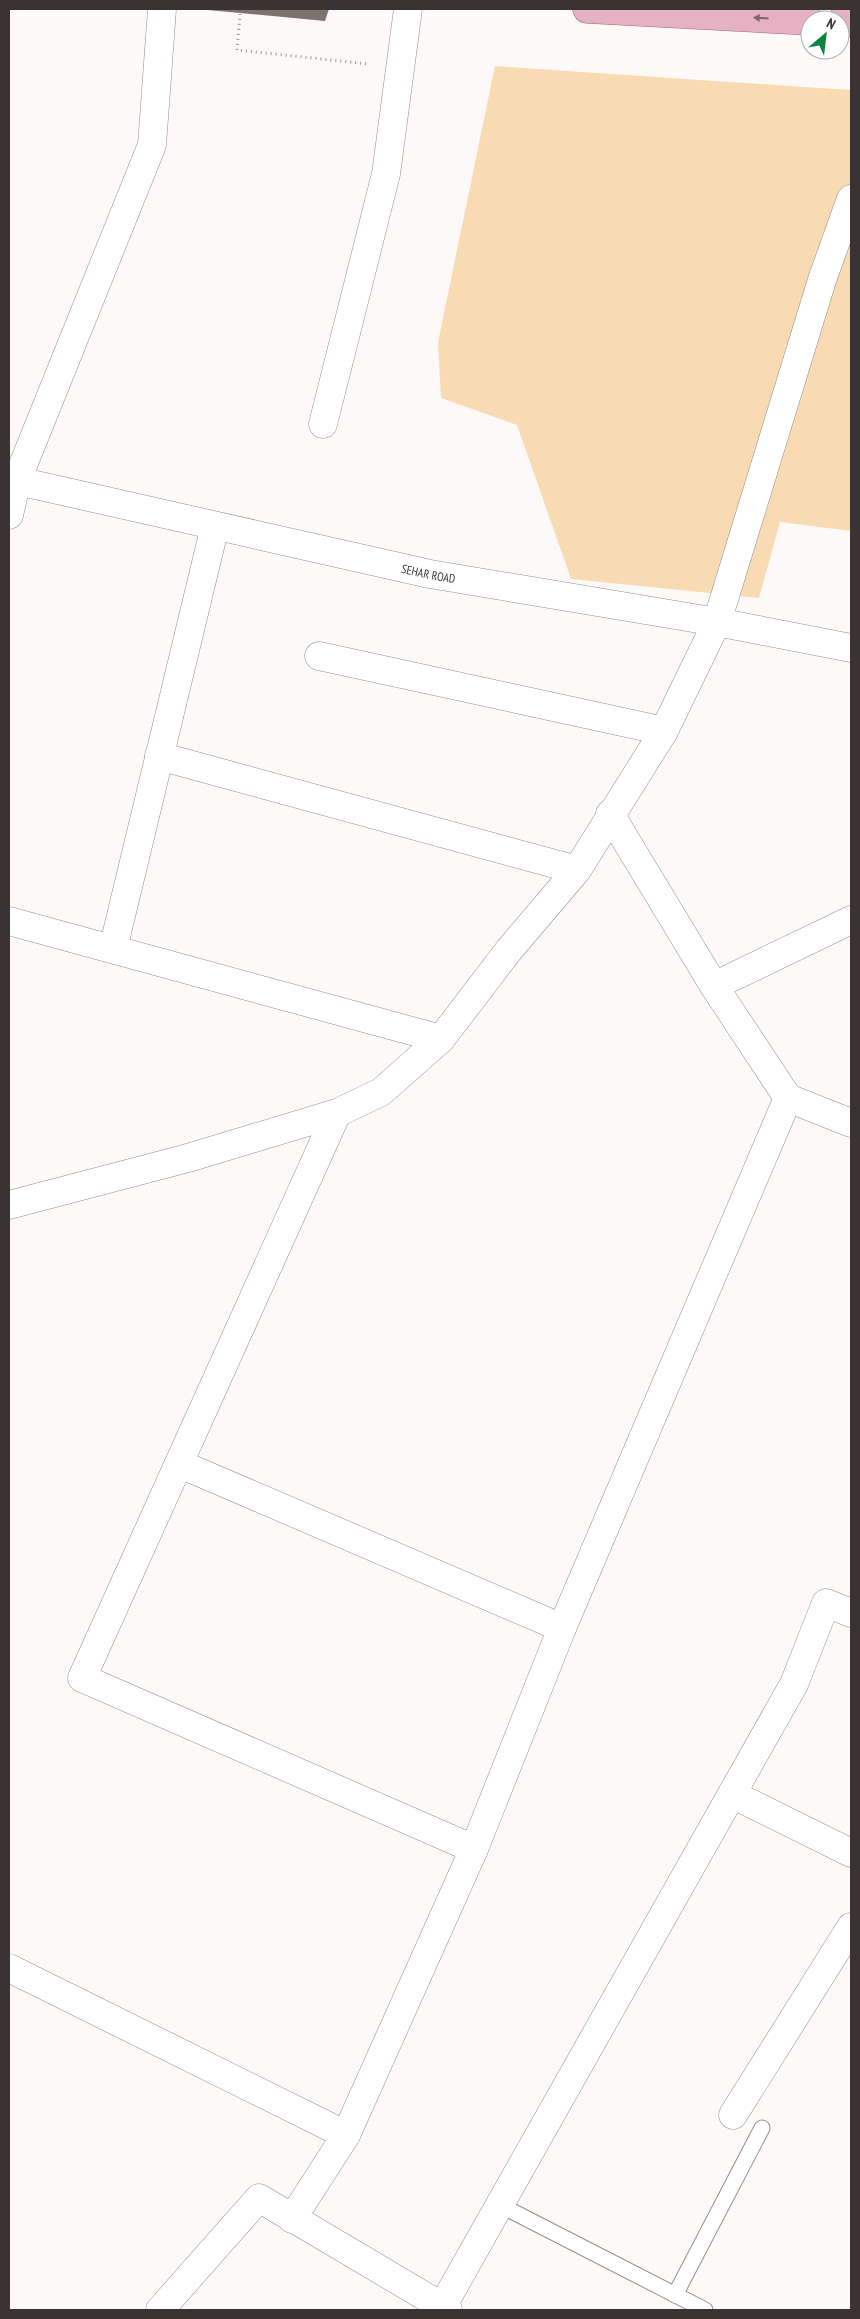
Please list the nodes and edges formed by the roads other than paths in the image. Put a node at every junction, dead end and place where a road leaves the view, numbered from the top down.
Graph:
1 (162, 9) edge
2 (408, 9) edge
3 (587, 9) edge
4 (800, 20) edge
5 (851, 199) edge
6 (323, 424) dead end
7 (13, 480) edge
8 (9, 515) edge
9 (215, 526) junction
10 (717, 622) junction
11 (851, 648) edge
12 (318, 656) dead end
13 (664, 731) junction
14 (159, 756) junction
15 (610, 814) junction
16 (577, 870) junction
17 (851, 920) edge
18 (9, 921) edge
19 (113, 949) junction
20 (714, 986) junction
21 (442, 1039) junction
22 (788, 1098) junction
23 (337, 1113) junction
24 (851, 1123) edge
25 (9, 1205) edge
26 (180, 1464) junction
27 (851, 1613) edge
28 (562, 1628) junction
29 (732, 1794) junction
30 (474, 1850) junction
31 (851, 1853) edge
32 (851, 1927) edge
33 (9, 1968) edge
34 (733, 2115) dead end
35 (762, 2128) dead end
36 (346, 2135) junction
37 (500, 2205) junction
38 (292, 2219) junction
39 (675, 2295) junction
40 (445, 2309) edge
41 (160, 2310) edge
42 (705, 2310) edge

1 - 7 street
2 - 6 street
4 -> 3 main road
5 - 10 street
7 - 8 street
7 - 9 street, SEHAR ROAD
9 - 10 street, SEHAR ROAD
9 - 14 street
10 - 11 street, SEHAR ROAD
10 - 13 street
12 - 13 street
13 - 15 street
14 - 16 street
14 - 19 street
15 - 16 street
15 - 20 street
16 - 21 street
17 - 20 street
18 - 19 street
19 - 21 street
20 - 22 street
21 - 23 street
22 - 24 street
22 - 28 street
23 - 25 street
23 - 26 street
26 - 28 street
26 - 30 street
27 - 29 street
28 - 30 street
29 - 31 street
29 - 37 street
30 - 36 street
32 - 34 street
33 - 36 street
35 - 39 lane
36 - 38 street
37 - 39 lane
37 - 40 street
38 - 40 street
38 - 41 street
39 - 42 lane

